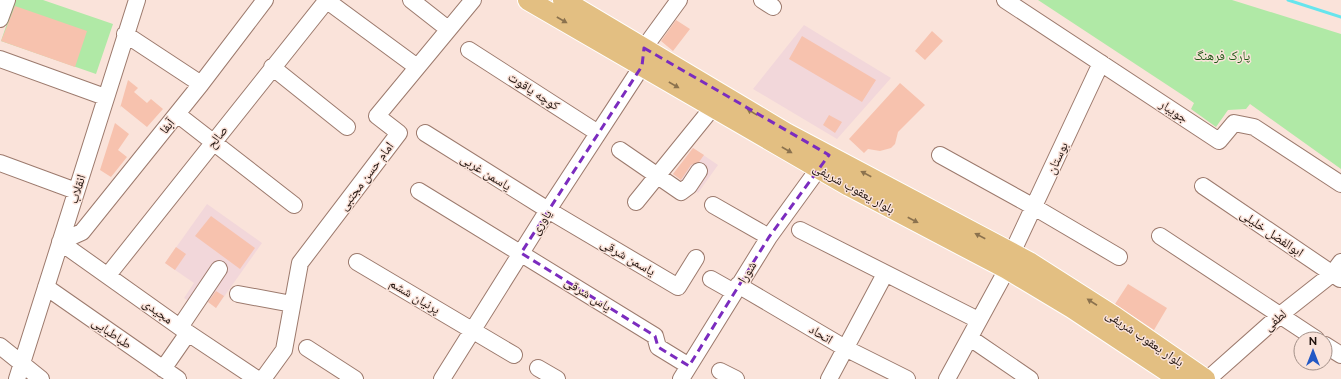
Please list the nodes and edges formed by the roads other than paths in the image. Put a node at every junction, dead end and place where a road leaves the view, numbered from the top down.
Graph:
1 (7, 0) edge
2 (136, 0) edge
3 (265, 0) edge
4 (326, 0) edge
5 (411, 0) edge
6 (473, 0) edge
7 (528, 0) edge
8 (563, 0) edge
9 (679, 0) edge
10 (1005, 0) edge
11 (0, 19) edge
12 (448, 29) junction
13 (126, 34) junction
14 (469, 50) dead end
15 (643, 57) junction
16 (0, 59) edge
17 (1101, 63) junction
18 (272, 67) junction
19 (417, 67) junction
20 (202, 84) junction
21 (105, 97) junction
22 (713, 107) junction
23 (177, 114) junction
24 (347, 127) dead end
25 (425, 133) dead end
26 (598, 133) junction
27 (212, 142) junction
28 (620, 150) dead end
29 (940, 154) dead end
30 (824, 162) junction
31 (0, 163) edge
32 (700, 172) dead end
33 (657, 175) junction
34 (1341, 184) edge
35 (1203, 186) dead end
36 (76, 191) junction
37 (419, 191) dead end
38 (636, 202) dead end
39 (294, 205) dead end
40 (713, 205) dead end
41 (1034, 207) junction
42 (548, 210) junction
43 (800, 230) dead end
44 (1160, 236) dead end
45 (769, 237) junction
46 (60, 242) junction
47 (521, 253) junction
48 (696, 258) dead end
49 (1119, 258) dead end
50 (1009, 261) junction
51 (357, 262) dead end
52 (219, 269) dead end
53 (1338, 272) edge
54 (885, 274) junction
55 (108, 275) junction
56 (711, 279) dead end
57 (46, 287) junction
58 (736, 289) junction
59 (238, 294) dead end
60 (292, 304) junction
61 (1280, 315) junction
62 (978, 320) junction
63 (184, 330) junction
64 (472, 330) junction
65 (1304, 331) edge
66 (970, 338) junction
67 (0, 346) edge
68 (307, 348) dead end
69 (845, 348) junction
70 (514, 355) dead end
71 (22, 363) junction
72 (538, 368) dead end
73 (163, 369) junction
74 (720, 371) dead end
75 (685, 372) edge
76 (17, 379) edge
77 (41, 379) edge
78 (178, 379) edge
79 (257, 379) edge
80 (263, 379) edge
81 (355, 379) edge
82 (442, 379) edge
83 (557, 379) edge
84 (736, 379) edge
85 (829, 379) edge
86 (907, 379) edge
87 (947, 379) edge
88 (1030, 379) edge
89 (1179, 379) edge
90 (1207, 379) edge

1 - 11 street
2 - 13 street, انقلاب
3 - 20 street, آبفا
4 - 18 street, صالح
4 - 19 street
5 - 12 street
6 - 12 street, امام حسن مجتبی
7 -> 15 main road, بلوار یعقوب شریفی
8 - 15 main road, بلوار یعقوب شریفی
9 - 15 street, یاوری
10 - 17 street, جویبار
12 - 19 street, امام حسن مجتبی
13 - 20 street
13 - 21 street, انقلاب
14 - 26 street, کوچه یاقوت
15 -> 22 main road, بلوار یعقوب شریفی
15 - 26 street, یاوری
30 -> 15 main road, بلوار یعقوب شریفی
16 - 21 street
17 - 34 street, جویبار
17 - 41 street, بوستان
18 - 24 street
18 - 27 street, صالح
19 - 60 street, امام حسن مجتبی
20 - 23 street, آبفا
21 - 36 street, انقلاب
22 -> 30 main road, بلوار یعقوب شریفی
22 - 33 street
23 - 27 street
23 - 46 street, آبفا
25 - 42 street, یاسمن غربی
26 - 42 street, یاوری
27 - 39 street
27 - 55 street, صالح
28 - 33 street
29 - 41 street
30 - 45 street, شورا
30 - 50 main road, بلوار یعقوب شریفی
31 - 36 street
32 - 33 street
33 - 38 street
35 - 53 street, ابوالفضل خلیلی
36 - 46 street, انقلاب
37 - 47 street, یاس شرقی
40 - 45 street
41 - 49 street
41 - 50 street, بوستان
42 - 47 street, یاوری
42 - 48 street, یاسمن شرقی
43 - 54 street
44 - 61 street
45 - 58 street, شورا
46 - 55 street, مجیدی
46 - 57 street, انقلاب
47 - 64 street, یاوری
47 - 75 street, یاس شرقی
50 - 62 street, بوستان
50 - 89 main road, بلوار یعقوب شریفی
90 -> 50 main road, بلوار یعقوب شریفی
51 - 64 street, پرنیان ششم
52 - 63 street
53 - 61 street, لطفی
54 - 62 street
54 - 69 street
55 - 63 street, مجیدی
56 - 58 street, اتحاد
57 - 71 street, انقلاب
57 - 73 street, طباطبایی
58 - 69 street, اتحاد
58 - 75 street, شورا
59 - 60 street
60 - 80 street, امام حسن مجتبی
61 - 65 street
61 - 90 street, لطفی
62 - 66 street, بوستان
63 - 73 street
63 - 79 street, مجیدی
64 - 70 street, پرنیان ششم
64 - 82 street, یاوری
66 - 87 street, بوستان
66 - 88 street
67 - 71 street
68 - 81 street
69 - 85 street
69 - 86 street, اتحاد
71 - 76 street, انقلاب
71 - 77 street
72 - 83 street
73 - 78 street, طباطبایی
74 - 84 street

